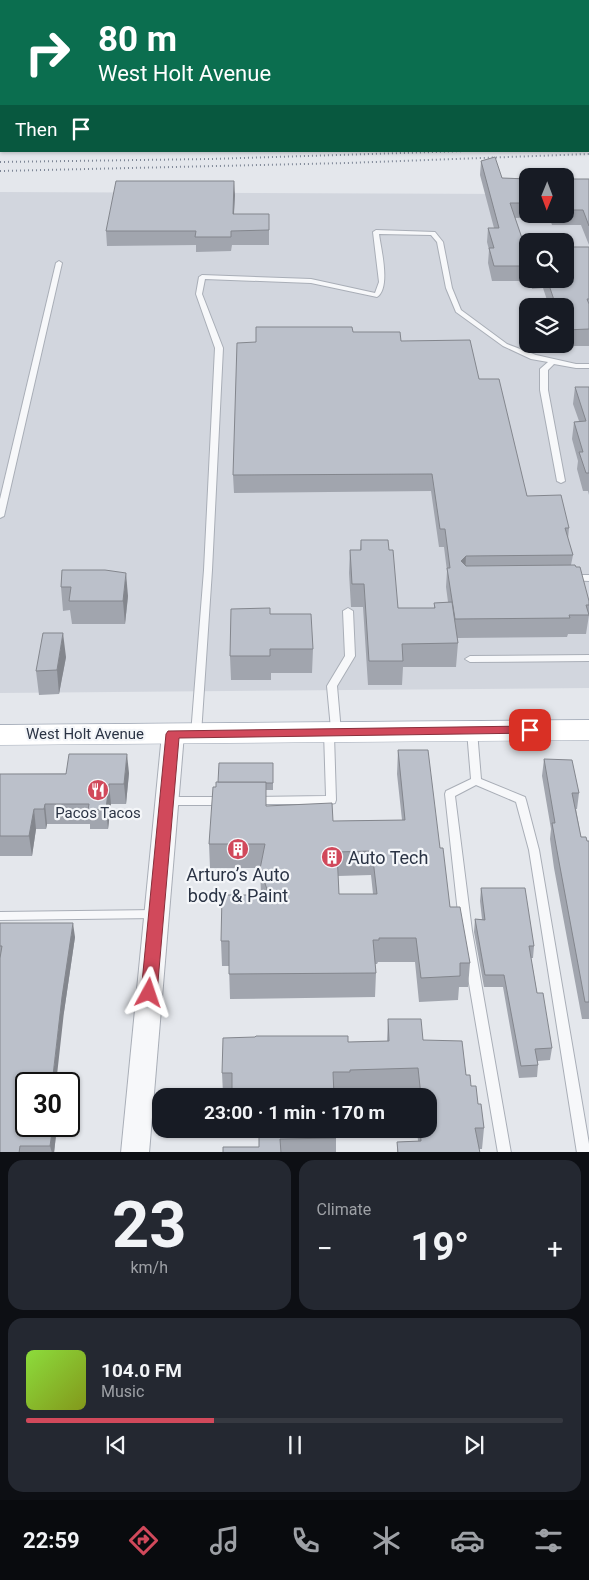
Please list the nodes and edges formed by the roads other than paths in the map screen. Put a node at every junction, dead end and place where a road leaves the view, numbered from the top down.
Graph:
1 (59, 263) dead end
2 (553, 361) junction
3 (589, 366) edge
4 (561, 481) dead end
5 (0, 516) edge
6 (560, 578) edge
7 (589, 578) edge
8 (348, 612) dead end
9 (589, 658) edge
10 (470, 659) dead end
11 (589, 730) edge
12 (472, 731) junction
13 (332, 732) junction
14 (184, 734) junction
15 (0, 735) edge
16 (476, 780) junction
17 (166, 801) junction
18 (156, 914) junction
19 (0, 916) edge
20 (135, 1152) edge
21 (505, 1152) edge
22 (584, 1152) edge

1 - 5 lane
2 - 3 lane
2 - 4 lane
2 - 14 lane
6 - 7 lane
8 - 13 lane
9 - 10 lane
11 - 12 main road, West Holt Avenue
12 - 13 main road, West Holt Avenue
12 - 16 lane
13 - 14 main road, West Holt Avenue
13 - 17 lane
14 - 15 main road, West Holt Avenue
14 - 17 street
16 - 21 lane
16 - 22 lane
17 - 18 street
18 - 19 lane
18 - 20 street

